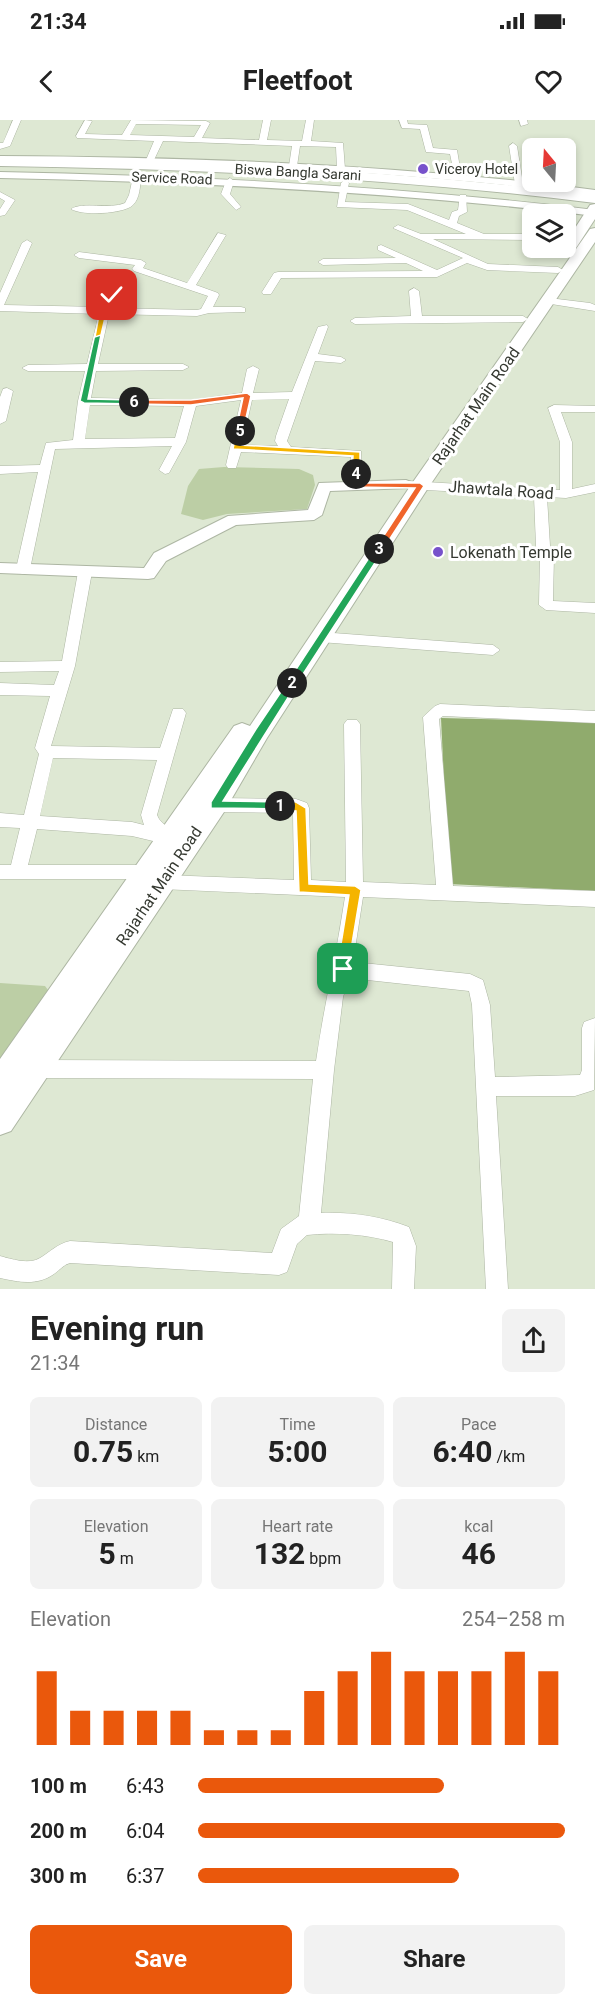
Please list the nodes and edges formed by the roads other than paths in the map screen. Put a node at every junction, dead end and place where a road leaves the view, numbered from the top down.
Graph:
1 (16, 120) edge
2 (267, 120) edge
3 (310, 120) edge
4 (403, 120) edge
5 (88, 121) edge
6 (160, 121) edge
7 (124, 138) junction
8 (159, 140) junction
9 (197, 140) junction
10 (260, 143) junction
11 (296, 144) junction
12 (306, 144) junction
13 (0, 146) edge
14 (513, 146) dead end
15 (146, 162) junction
16 (253, 165) junction
17 (293, 166) junction
18 (1, 168) edge
19 (340, 169) junction
20 (137, 177) junction
21 (202, 178) junction
22 (459, 178) junction
23 (230, 181) junction
24 (519, 184) junction
25 (344, 185) junction
26 (410, 192) junction
27 (0, 194) edge
28 (463, 197) junction
29 (236, 207) dead end
30 (408, 207) junction
31 (522, 208) edge
32 (76, 209) dead end
33 (576, 209) edge
34 (594, 209) edge
35 (0, 213) edge
36 (452, 225) junction
37 (398, 228) dead end
38 (576, 231) edge
39 (220, 235) dead end
40 (414, 236) junction
41 (481, 236) junction
42 (522, 237) edge
43 (27, 243) dead end
44 (381, 248) dead end
45 (79, 255) dead end
46 (562, 258) edge
47 (407, 260) junction
48 (467, 260) junction
49 (323, 262) dead end
50 (558, 270) junction
51 (437, 274) junction
52 (100, 280) dead end
53 (189, 288) junction
54 (414, 291) dead end
55 (267, 292) dead end
56 (549, 301) junction
57 (0, 306) edge
58 (595, 308) edge
59 (104, 309) junction
60 (206, 309) junction
61 (241, 310) dead end
62 (417, 319) junction
63 (523, 319) junction
64 (355, 321) dead end
65 (323, 327) dead end
66 (311, 357) junction
67 (341, 360) dead end
68 (183, 367) dead end
69 (28, 368) dead end
70 (92, 368) junction
71 (254, 369) dead end
72 (7, 392) dead end
73 (296, 395) junction
74 (247, 396) junction
75 (84, 401) junction
76 (191, 403) junction
77 (595, 409) edge
78 (0, 421) edge
79 (180, 442) junction
80 (79, 443) junction
81 (236, 448) junction
82 (286, 450) junction
83 (232, 465) dead end
84 (46, 468) junction
85 (0, 470) edge
86 (165, 470) dead end
87 (356, 485) junction
88 (413, 485) junction
89 (595, 488) edge
90 (540, 492) junction
91 (566, 494) junction
92 (0, 568) edge
93 (23, 569) junction
94 (85, 572) junction
95 (595, 608) edge
96 (320, 637) junction
97 (493, 650) dead end
98 (68, 666) junction
99 (0, 667) edge
100 (0, 689) edge
101 (58, 691) junction
102 (178, 713) dead end
103 (595, 717) edge
104 (352, 724) dead end
105 (47, 752) junction
106 (166, 754) junction
107 (215, 805) junction
108 (0, 820) edge
109 (29, 821) junction
110 (170, 838) junction
111 (0, 872) edge
112 (18, 872) junction
113 (154, 877) junction
114 (303, 888) junction
115 (355, 890) junction
116 (445, 892) junction
117 (595, 899) edge
118 (343, 969) junction
119 (595, 1027) edge
120 (35, 1069) junction
121 (324, 1070) junction
122 (0, 1084) edge
123 (486, 1087) junction
124 (0, 1120) edge
125 (309, 1224) junction
126 (0, 1267) edge
127 (403, 1289) edge
128 (497, 1289) edge

1 - 13 street
2 - 10 street
3 - 12 street
4 - 22 street
5 - 7 street
6 - 7 street
6 - 9 street
7 - 8 street
8 - 9 street
8 - 15 street
9 - 10 street
10 - 11 street
10 - 16 street
11 - 12 street
11 - 17 street
12 - 19 street
14 - 24 street
15 - 16 street, Service Road
15 - 18 main road, Biswa Bangla Sarani
15 - 34 main road, Biswa Bangla Sarani
16 - 17 street, Service Road
17 - 19 street, Service Road
18 - 20 street, Service Road
18 - 21 main road, Biswa Bangla Sarani
18 - 27 street
19 - 22 street, Service Road
20 - 21 street, Service Road
20 - 32 street
21 - 23 street, Service Road
21 - 25 main road, Biswa Bangla Sarani
22 - 24 street, Service Road
23 - 25 street, Service Road
23 - 29 street
24 - 34 street, Service Road
25 - 26 street, Service Road
25 - 30 street
25 - 34 main road, Biswa Bangla Sarani
26 - 28 street, Service Road
26 - 30 street
27 - 35 street
28 - 31 street, Service Road
28 - 36 street
30 - 36 street
33 - 34 street, Service Road
34 - 38 main road, Rajarhat Main Road
34 - 56 main road, Rajarhat Main Road
36 - 41 street
37 - 40 street
39 - 53 street
40 - 41 street
40 - 48 street
41 - 42 street
43 - 57 street
44 - 47 street
45 - 53 street
46 - 50 main road, Rajarhat Main Road
47 - 49 street
47 - 51 street
48 - 50 street
48 - 51 street
50 - 63 main road, Rajarhat Main Road
51 - 55 street
52 - 59 street
53 - 60 street
54 - 62 street
56 - 58 street
56 - 88 main road, Rajarhat Main Road
57 - 59 street
59 - 60 street
59 - 70 street
60 - 61 street
62 - 63 street
62 - 64 street
63 - 88 main road, Rajarhat Main Road
65 - 66 street
66 - 67 street
66 - 73 street
68 - 70 street
69 - 70 street
70 - 75 street
71 - 74 street
72 - 78 street
73 - 74 street
73 - 82 street
74 - 76 street
74 - 81 street
75 - 76 street
75 - 80 street
76 - 79 street
77 - 91 street
79 - 80 street
79 - 86 street
80 - 84 street
81 - 82 street
81 - 83 street
82 - 87 street
84 - 85 street
84 - 93 street
87 - 88 street
87 - 94 street
88 - 90 street, Jhawtala Road
88 - 96 main road, Rajarhat Main Road
88 - 110 main road, Rajarhat Main Road
89 - 91 street, Jhawtala Road
90 - 91 street, Jhawtala Road
90 - 95 street
92 - 93 street
93 - 94 street
94 - 98 street
96 - 97 street
96 - 107 main road, Rajarhat Main Road
98 - 99 street
98 - 101 street
100 - 101 street
101 - 105 street
102 - 106 street
103 - 116 street
104 - 115 street
105 - 106 street
105 - 109 street
106 - 110 street
107 - 113 main road, Rajarhat Main Road
107 - 114 street
108 - 109 street
109 - 110 street
109 - 112 street
110 - 113 main road, Rajarhat Main Road
111 - 112 street
112 - 113 street
113 - 114 street
113 - 120 main road, Rajarhat Main Road
113 - 122 main road, Rajarhat Main Road
114 - 115 street
115 - 116 street
115 - 118 street
116 - 117 street
118 - 121 street
118 - 123 street
119 - 123 street
120 - 121 street
120 - 124 main road, Rajarhat Main Road
121 - 125 street
123 - 128 street
125 - 126 street
125 - 127 street

